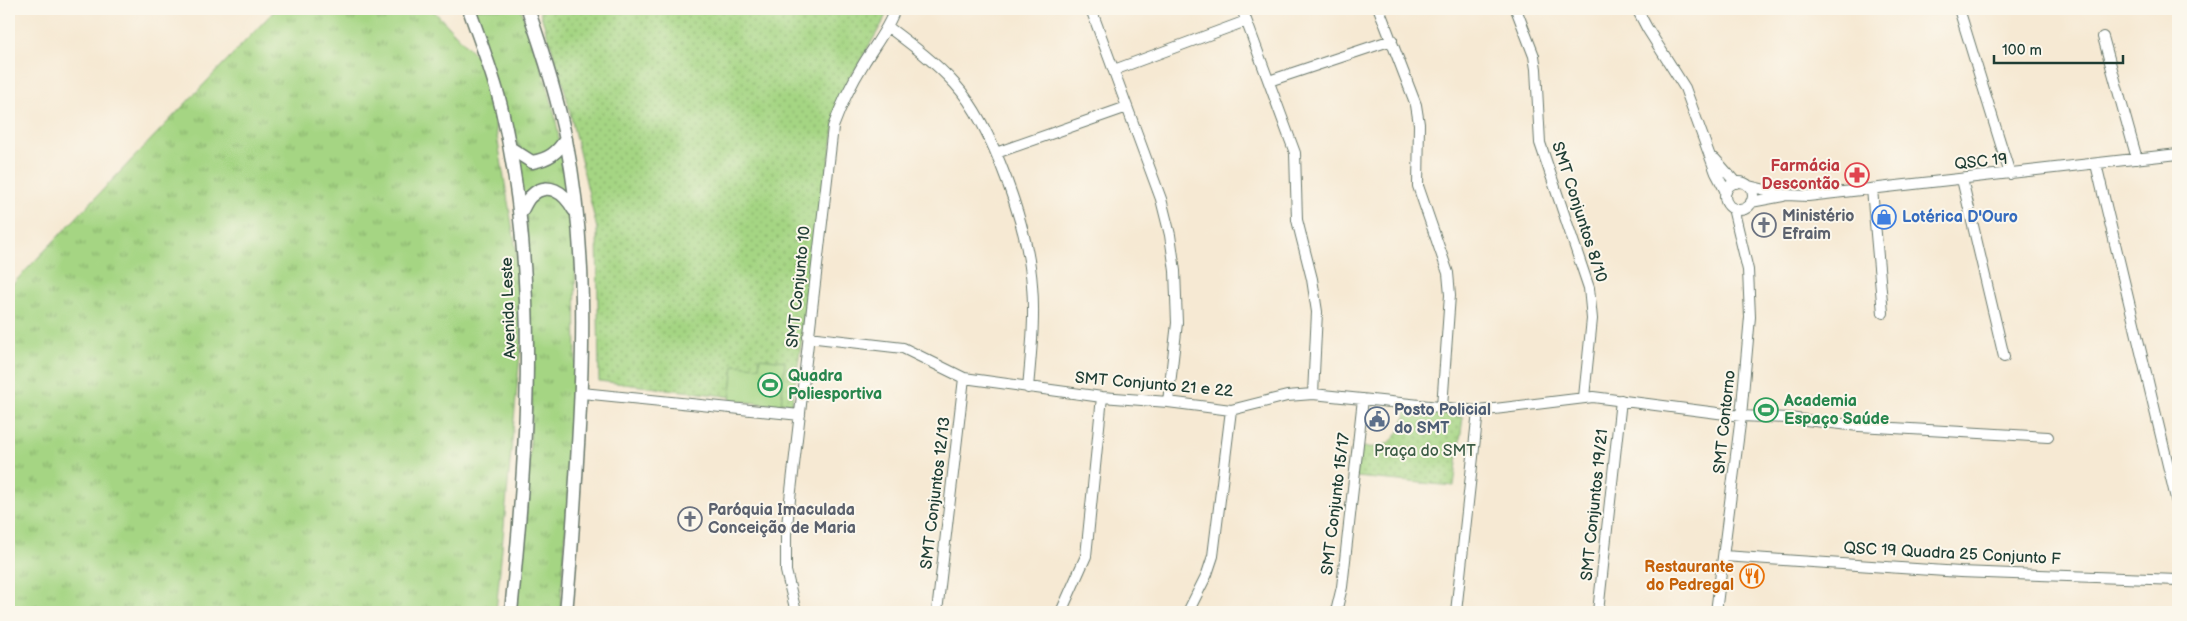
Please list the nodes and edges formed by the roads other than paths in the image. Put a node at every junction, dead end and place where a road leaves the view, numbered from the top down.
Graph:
1 (469, 9) edge
2 (528, 9) edge
3 (895, 9) edge
4 (1090, 9) edge
5 (1242, 9) edge
6 (1379, 9) edge
7 (1516, 9) edge
8 (1638, 9) edge
9 (1959, 9) edge
10 (1246, 21) junction
11 (888, 27) junction
12 (2103, 37) dead end
13 (1392, 40) junction
14 (1114, 70) junction
15 (1269, 81) junction
16 (1127, 107) junction
17 (566, 139) junction
18 (510, 148) junction
19 (1709, 150) junction
20 (996, 153) junction
21 (2178, 154) edge
22 (2137, 159) junction
23 (2096, 164) junction
24 (2010, 174) junction
25 (1962, 179) junction
26 (1736, 182) junction
27 (1749, 186) junction
28 (1872, 189) junction
29 (1726, 192) junction
30 (1786, 195) junction
31 (1747, 206) junction
32 (1733, 208) junction
33 (520, 214) junction
34 (576, 214) junction
35 (1740, 236) junction
36 (1883, 314) dead end
37 (808, 337) junction
38 (2004, 357) dead end
39 (964, 378) junction
40 (1028, 388) junction
41 (582, 393) junction
42 (1313, 394) junction
43 (1102, 397) junction
44 (1584, 397) junction
45 (1364, 398) junction
46 (1621, 400) junction
47 (1168, 402) junction
48 (1442, 406) junction
49 (1231, 410) junction
50 (1478, 411) junction
51 (800, 416) junction
52 (1741, 416) junction
53 (2048, 438) dead end
54 (2178, 507) edge
55 (1724, 556) junction
56 (2178, 580) edge
57 (511, 612) edge
58 (566, 612) edge
59 (796, 612) edge
60 (937, 612) edge
61 (1060, 612) edge
62 (1188, 612) edge
63 (1336, 612) edge
64 (1456, 612) edge
65 (1598, 612) edge
66 (1716, 612) edge

1 - 18 main road, Avenida Leste
2 - 17 main road
3 - 11 street, SMT Conjunto 10
4 - 14 street
5 - 10 street
6 - 13 street
7 - 44 street, SMT Conjuntos 8/10
8 - 19 street
9 - 24 street
10 - 14 street
10 - 15 street
11 - 20 street
11 - 37 street, SMT Conjunto 10
12 - 22 street
13 - 15 street
13 - 48 street
14 - 16 street
15 - 42 street
16 - 20 street
16 - 47 street
17 - 18 main road
17 - 34 main road
18 - 33 main road, Avenida Leste
19 - 26 street
19 - 29 street
20 - 40 street
21 - 22 street, QSC 19
22 - 23 street, QSC 19
23 - 24 street, QSC 19
23 - 54 street
24 - 25 street, QSC 19
25 - 28 street, QSC 19
25 - 38 street
26 - 27 street
26 - 29 street
27 - 30 street, QSC 19
27 - 31 street
28 - 30 street, QSC 19
28 - 36 street
29 - 32 street
30 - 31 street, QSC 19
31 - 32 street
31 - 35 street, SMT Contorno
32 - 35 street, SMT Contorno
33 - 34 main road
33 - 57 main road, Avenida Leste
34 - 41 main road
35 - 52 street, SMT Contorno
37 - 39 street, SMT Conjunto 21 e 22
37 - 51 street, SMT Conjunto 10
39 - 40 street, SMT Conjunto 21 e 22
39 - 60 street, SMT Conjuntos 12/13
40 - 43 street, SMT Conjunto 21 e 22
41 - 51 street
41 - 58 main road
42 - 45 street, SMT Conjunto 21 e 22
42 - 49 street, SMT Conjunto 21 e 22
43 - 47 street, SMT Conjunto 21 e 22
43 - 61 street
44 - 46 street, SMT Conjunto 21 e 22
44 - 50 street, SMT Conjunto 21 e 22
45 - 48 street, SMT Conjunto 21 e 22
45 - 63 street, SMT Conjunto 15/17
46 - 52 street, SMT Conjunto 21 e 22
46 - 65 street, SMT Conjuntos 19/21
47 - 49 street, SMT Conjunto 21 e 22
48 - 50 street, SMT Conjunto 21 e 22
49 - 62 street
50 - 64 street
51 - 59 street, SMT Conjunto 10
52 - 53 street, SMT Conjunto 21 e 22
52 - 55 street, SMT Contorno
55 - 56 street, QSC 19 Quadra 25 Conjunto F
55 - 66 street, SMT Contorno

